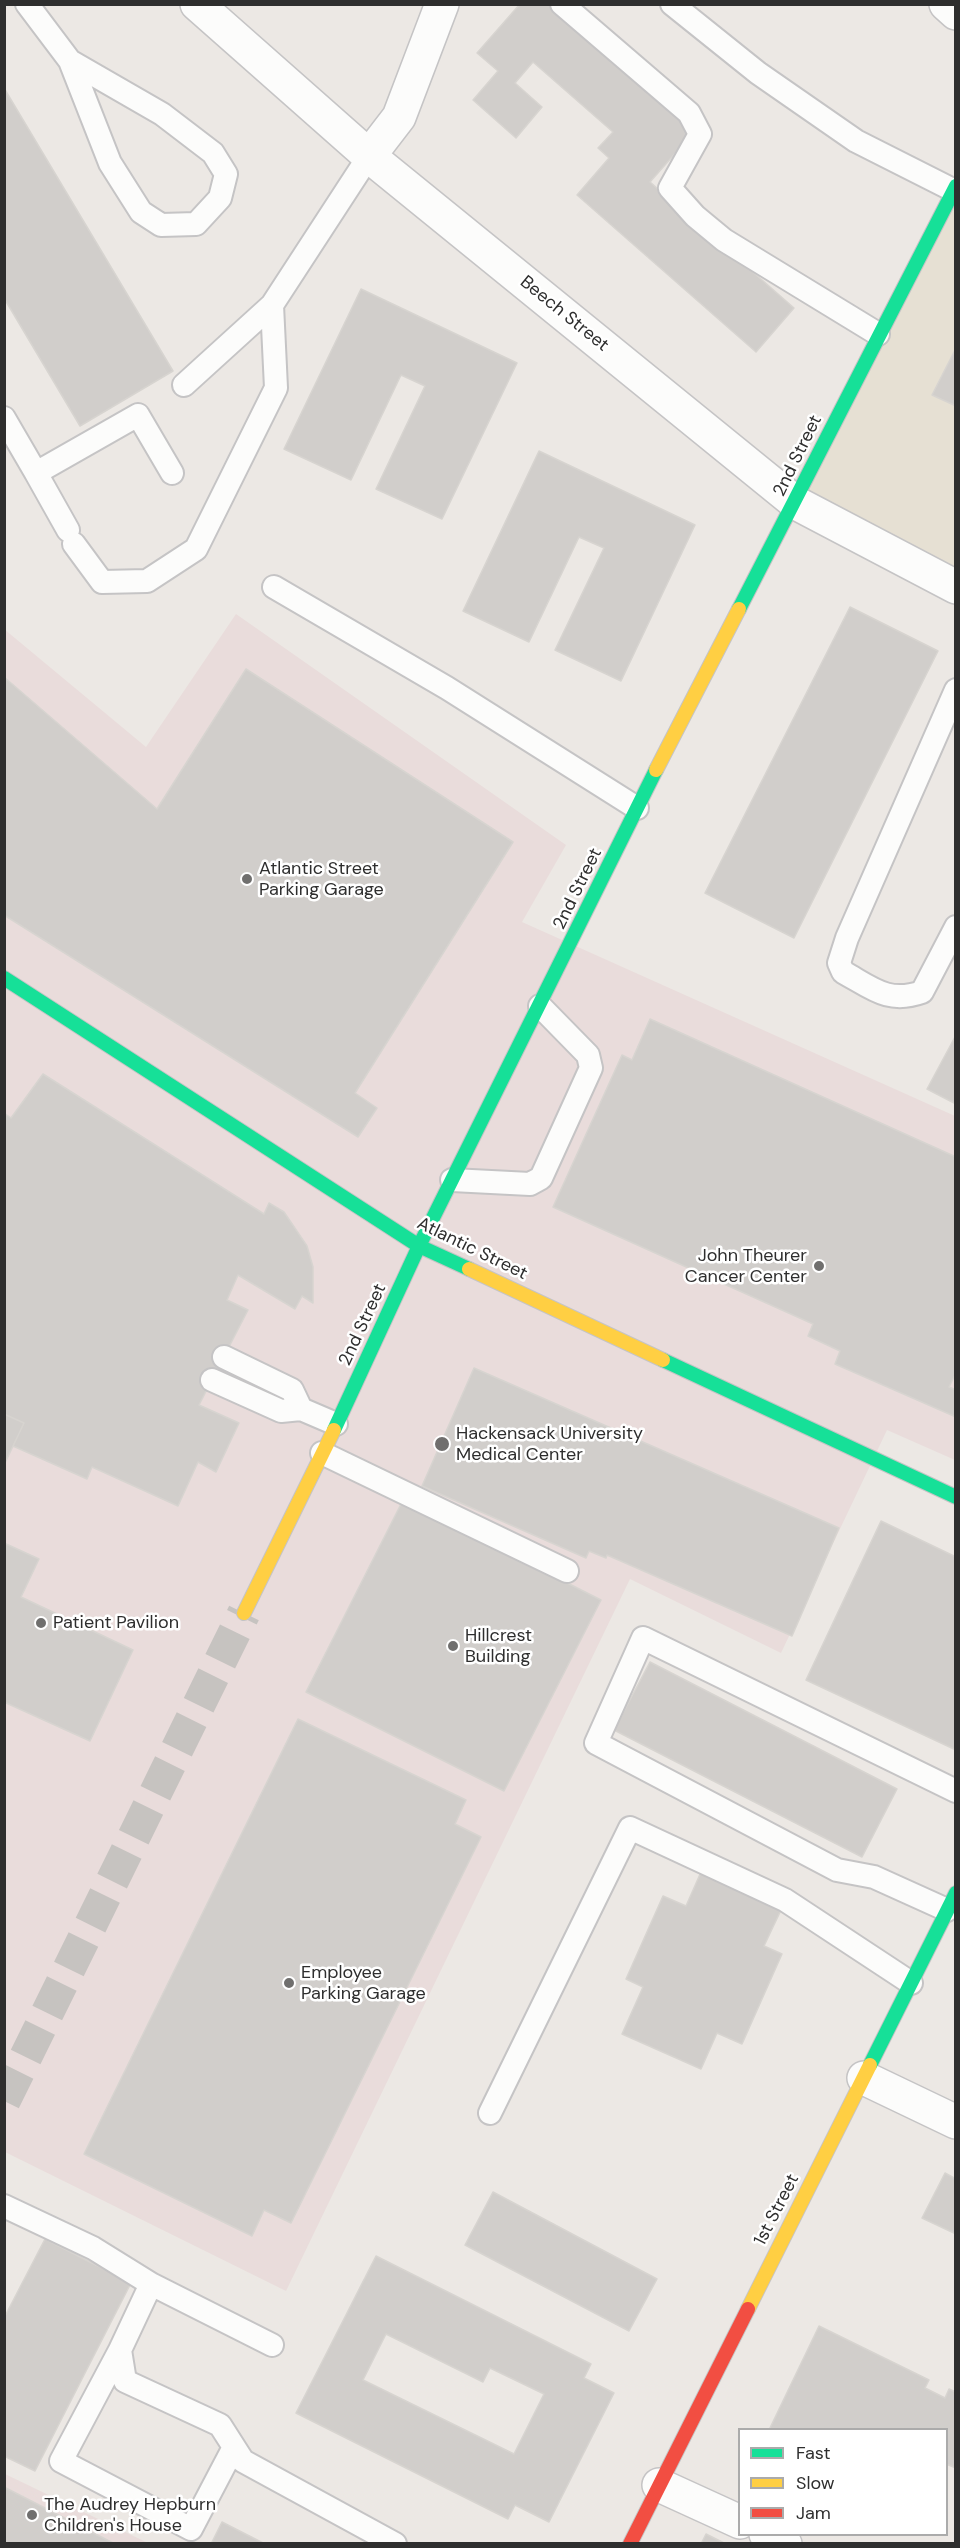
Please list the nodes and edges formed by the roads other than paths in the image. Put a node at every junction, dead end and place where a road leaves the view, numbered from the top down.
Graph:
1 (27, 4) edge
2 (197, 4) edge
3 (442, 4) edge
4 (562, 4) edge
5 (672, 4) edge
6 (946, 4) edge
7 (956, 13) edge
8 (70, 61) junction
9 (369, 156) junction
10 (954, 188) edge
11 (272, 305) junction
12 (879, 334) junction
13 (184, 385) dead end
14 (4, 418) edge
15 (36, 473) junction
16 (172, 473) dead end
17 (795, 503) junction
18 (274, 587) dead end
19 (956, 587) edge
20 (956, 690) edge
21 (637, 808) junction
22 (956, 927) edge
23 (4, 978) edge
24 (540, 1006) junction
25 (452, 1180) junction
26 (419, 1246) junction
27 (224, 1357) dead end
28 (212, 1380) dead end
29 (301, 1409) junction
30 (336, 1424) junction
31 (322, 1453) junction
32 (956, 1497) edge
33 (567, 1571) dead end
34 (244, 1613) tunnel mouth
35 (956, 1791) edge
36 (951, 1902) edge
37 (911, 1983) junction
38 (864, 2078) junction
39 (490, 2113) dead end
40 (956, 2122) edge
41 (4, 2206) edge
42 (152, 2284) junction
43 (272, 2345) dead end
44 (120, 2350) junction
45 (239, 2454) junction
46 (659, 2485) junction
47 (738, 2521) edge
48 (768, 2536) edge
49 (395, 2544) edge
50 (630, 2544) edge
51 (785, 2544) edge

1 - 8 lane
2 - 9 street, Beech Street
3 - 9 street
4 - 12 lane
5 - 10 lane
6 - 7 street
8 - 8 lane
9 - 11 lane
9 - 17 street, Beech Street
10 - 12 street, 2nd Street
11 - 13 lane
11 - 15 lane
12 - 17 street, 2nd Street
14 - 15 lane
15 - 16 lane
17 - 19 street, Beech Street
17 - 21 street, 2nd Street
18 - 21 lane
20 - 22 lane
21 - 24 street, 2nd Street
23 - 26 street, Atlantic Street
24 - 25 street, 2nd Street
24 - 25 lane
25 - 26 street, 2nd Street
26 - 30 street, 2nd Street
26 - 32 street, Atlantic Street
27 - 29 lane
28 - 29 lane
29 - 30 lane
30 - 31 street, 2nd Street
31 - 33 lane
31 - 34 street, 2nd Street
35 - 36 lane
36 - 37 street, 1st Street
37 - 38 street, 1st Street
37 - 39 lane
38 - 40 street
38 - 46 street, 1st Street
41 - 42 lane
42 - 43 lane
42 - 44 lane
44 - 45 lane
44 - 45 lane
45 - 49 lane
46 - 47 street
46 - 50 street, 1st Street
48 - 51 street

